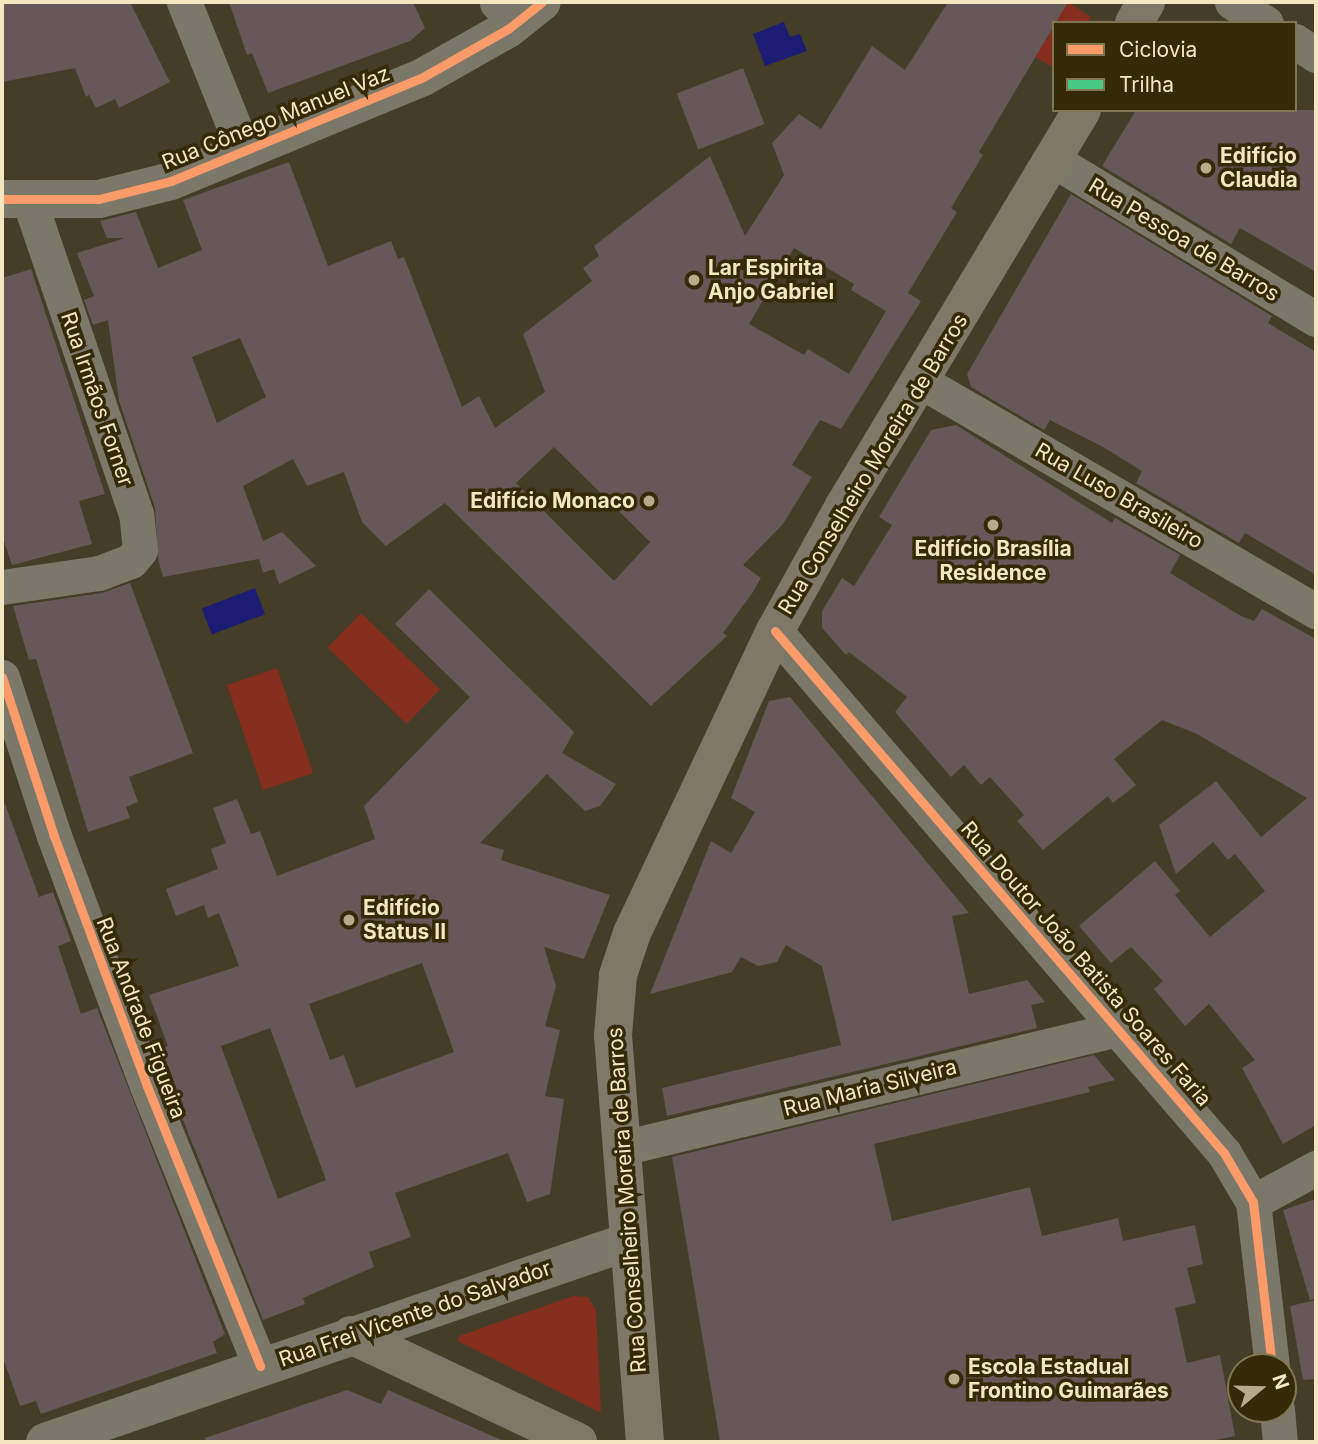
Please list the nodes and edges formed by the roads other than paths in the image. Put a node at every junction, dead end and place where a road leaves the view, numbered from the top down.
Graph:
1 (184, 2) edge
2 (542, 2) edge
3 (1146, 2) edge
4 (1232, 2) edge
5 (1135, 21) edge
6 (1263, 21) edge
7 (1297, 42) edge
8 (1316, 55) edge
9 (1081, 112) edge
10 (244, 151) junction
11 (1053, 160) junction
12 (16, 201) edge
13 (1316, 319) edge
14 (922, 382) junction
15 (2, 587) edge
16 (1316, 611) edge
17 (775, 631) junction
18 (2, 677) edge
19 (1118, 1028) junction
20 (622, 1148) junction
21 (1316, 1168) edge
22 (1253, 1202) junction
23 (627, 1242) junction
24 (351, 1335) junction
25 (1270, 1353) edge
26 (260, 1366) junction
27 (1278, 1423) edge
28 (45, 1442) edge
29 (578, 1442) edge
30 (645, 1442) edge
31 (1280, 1442) edge

1 - 10 street
2 - 10 street, Rua Cônego Manuel Vaz
3 - 5 main road
4 - 6 street
7 - 8 street
9 - 11 main road, Rua Conselheiro Moreira de Barros
10 - 12 street, Rua Cônego Manuel Vaz
11 - 13 street, Rua Pessoa de Barros
11 - 14 main road, Rua Conselheiro Moreira de Barros
12 - 15 street, Rua Irmãos Forner
14 - 16 street, Rua Luso Brasileiro
14 - 17 main road, Rua Conselheiro Moreira de Barros
17 - 19 street, Rua Doutor João Batista Soares Faria
17 - 20 main road, Rua Conselheiro Moreira de Barros
18 - 26 street, Rua Andrade Figueira
19 - 20 street, Rua Maria Silveira
19 - 22 street, Rua Doutor João Batista Soares Faria
20 - 23 main road, Rua Conselheiro Moreira de Barros
21 - 22 street
22 - 25 street, Rua Doutor João Batista Soares Faria
23 - 24 street, Rua Frei Vicente do Salvador
23 - 30 main road, Rua Conselheiro Moreira de Barros
24 - 26 street, Rua Frei Vicente do Salvador
24 - 29 main road
26 - 28 street, Rua Frei Vicente do Salvador
27 - 31 street

